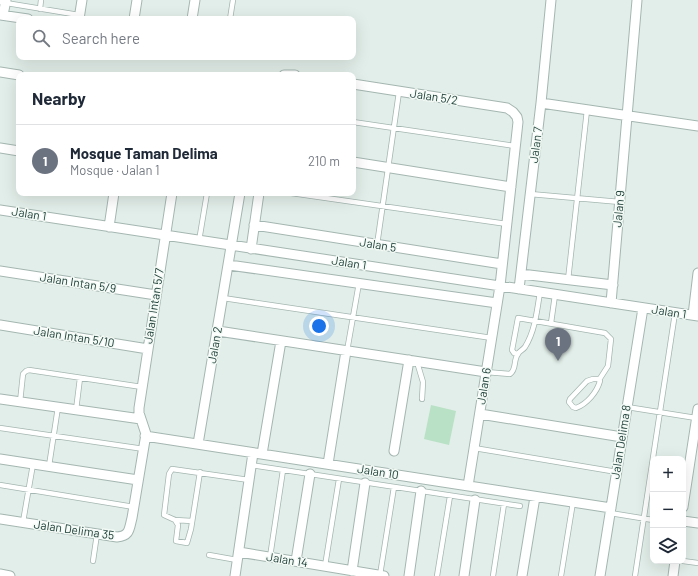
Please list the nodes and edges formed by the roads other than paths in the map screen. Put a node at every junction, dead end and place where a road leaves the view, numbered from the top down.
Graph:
1 (42, 0) edge
2 (82, 0) edge
3 (137, 0) edge
4 (195, 0) edge
5 (233, 0) edge
6 (551, 0) edge
7 (637, 0) edge
8 (4, 2) edge
9 (40, 9) junction
10 (2, 15) edge
11 (74, 16) edge
12 (79, 16) edge
13 (134, 16) edge
14 (192, 16) edge
15 (230, 16) edge
16 (16, 17) edge
17 (0, 72) edge
18 (16, 75) edge
19 (356, 85) edge
20 (399, 92) junction
21 (541, 103) junction
22 (587, 110) junction
23 (513, 112) joint
24 (626, 115) junction
25 (356, 122) edge
26 (698, 126) edge
27 (394, 128) junction
28 (515, 146) junction
29 (0, 148) edge
30 (16, 151) edge
31 (356, 163) edge
32 (388, 168) junction
33 (511, 187) junction
34 (530, 194) junction
35 (114, 196) edge
36 (172, 196) edge
37 (206, 196) edge
38 (240, 196) edge
39 (259, 196) edge
40 (311, 196) edge
41 (577, 198) junction
42 (620, 202) junction
43 (383, 207) junction
44 (0, 210) edge
45 (507, 224) junction
46 (254, 225) junction
47 (109, 227) junction
48 (165, 235) junction
49 (199, 241) junction
50 (377, 245) junction
51 (232, 246) junction
52 (251, 249) junction
53 (229, 264) junction
54 (502, 264) junction
55 (0, 271) edge
56 (698, 273) edge
57 (521, 274) junction
58 (568, 280) junction
59 (359, 283) junction
60 (613, 285) junction
61 (500, 286) junction
62 (519, 289) junction
63 (540, 292) junction
64 (555, 294) junction
65 (156, 295) junction
66 (223, 298) junction
67 (497, 303) junction
68 (611, 303) junction
69 (643, 308) junction
70 (675, 313) junction
71 (696, 316) edge
72 (353, 317) junction
73 (536, 321) junction
74 (551, 323) junction
75 (0, 325) edge
76 (218, 331) junction
77 (492, 338) junction
78 (281, 341) junction
79 (148, 349) junction
80 (347, 351) junction
81 (518, 354) junction
82 (413, 361) junction
83 (486, 372) junction
84 (80, 378) junction
85 (599, 380) junction
86 (142, 387) junction
87 (0, 399) edge
88 (422, 399) dead end
89 (20, 402) junction
90 (58, 407) junction
91 (627, 407) junction
92 (698, 409) edge
93 (76, 410) junction
94 (660, 413) junction
95 (480, 414) junction
96 (697, 418) junction
97 (141, 419) junction
98 (0, 428) edge
99 (53, 436) junction
100 (146, 436) junction
101 (622, 437) junction
102 (198, 444) junction
103 (144, 448) junction
104 (474, 448) junction
105 (394, 452) dead end
106 (257, 454) junction
107 (0, 459) edge
108 (33, 464) junction
109 (328, 464) junction
110 (49, 466) junction
111 (251, 466) junction
112 (283, 470) junction
113 (200, 472) junction
114 (616, 472) junction
115 (310, 474) junction
116 (339, 479) junction
117 (138, 480) junction
118 (249, 480) junction
119 (365, 483) junction
120 (0, 485) edge
121 (468, 486) junction
122 (394, 487) junction
123 (28, 490) junction
124 (421, 491) junction
125 (685, 492) edge
126 (450, 496) junction
127 (536, 496) junction
128 (475, 500) junction
129 (573, 502) junction
130 (504, 504) junction
131 (520, 506) dead end
132 (134, 507) junction
133 (610, 511) junction
134 (0, 519) edge
135 (644, 519) junction
136 (175, 520) junction
137 (650, 520) edge
138 (192, 521) junction
139 (686, 521) edge
140 (23, 522) junction
141 (698, 523) edge
142 (97, 534) junction
143 (209, 555) dead end
144 (238, 556) junction
145 (270, 557) junction
146 (93, 561) dead end
147 (686, 561) edge
148 (296, 562) junction
149 (698, 563) edge
150 (674, 564) edge
151 (324, 566) junction
152 (352, 571) junction
153 (336, 572) edge
154 (235, 576) edge
155 (382, 576) edge
156 (409, 576) edge
157 (437, 576) edge
158 (464, 576) edge
159 (493, 576) edge
160 (522, 576) edge
161 (561, 576) edge
162 (600, 576) edge
163 (635, 576) edge
164 (672, 576) edge

1 - 9 lane
2 - 12 street
3 - 13 street
4 - 14 street
5 - 15 lane
6 - 21 street, Jalan 7
7 - 24 street, Jalan 9
8 - 9 lane
8 - 10 street
9 - 11 lane
10 - 16 street
17 - 18 street
19 - 20 street, Jalan 5/2
20 - 23 street, Jalan 5/2
20 - 27 lane
21 - 22 street
21 - 34 street, Jalan 7
22 - 24 street
22 - 41 lane
23 - 28 street, Jalan 6
24 - 26 street
24 - 42 street, Jalan 9
25 - 27 lane
27 - 28 lane
27 - 32 lane
28 - 33 street, Jalan 6
29 - 30 street
31 - 32 street
32 - 33 street
32 - 43 lane
33 - 45 street, Jalan 6
34 - 41 lane
34 - 57 street, Jalan 7
35 - 47 street
36 - 48 street, Jalan Intan 5/7
37 - 49 lane
38 - 51 street, Jalan 2
39 - 46 street
40 - 43 lane
41 - 42 lane
41 - 58 lane
42 - 60 street, Jalan 9
43 - 45 lane
43 - 50 lane
44 - 47 street, Jalan 1
45 - 54 street, Jalan 6
46 - 50 street, Jalan 5
46 - 52 street
47 - 48 street, Jalan 1
48 - 49 street, Jalan 1
48 - 65 street, Jalan Intan 5/7
49 - 51 street, Jalan 1
50 - 54 street, Jalan 5
51 - 52 street, Jalan 1
51 - 53 street, Jalan 2
52 - 61 street, Jalan 1
53 - 59 street, Jalan 1
53 - 66 street, Jalan 2
54 - 61 street, Jalan 6
55 - 65 street, Jalan Intan 5/9
56 - 71 street
57 - 58 street
57 - 62 street, Jalan 7
58 - 60 street
59 - 67 street, Jalan 1
59 - 72 lane
60 - 68 street, Jalan 9
61 - 62 street, Jalan 1
61 - 67 street, Jalan 6
62 - 63 street, Jalan 1
63 - 64 street, Jalan 1
63 - 73 lane
64 - 68 street, Jalan 1
64 - 74 lane
65 - 79 street, Jalan Intan 5/7
66 - 72 lane
66 - 76 street, Jalan 2
67 - 77 street, Jalan 6
68 - 69 street, Jalan 1
69 - 70 street, Jalan 1
69 - 91 street, Jalan Delima 8
70 - 71 street, Jalan 1
70 - 94 lane
72 - 77 lane
72 - 80 lane
73 - 74 lane
73 - 81 lane
73 - 81 lane
74 - 85 lane
75 - 79 street, Jalan Intan 5/10
76 - 78 street
76 - 102 street, Jalan 2
77 - 83 street, Jalan 6
78 - 80 street
78 - 106 street
79 - 86 street, Jalan Intan 5/7
80 - 82 street
80 - 109 street
81 - 83 lane
82 - 83 street
82 - 88 lane
82 - 105 street
83 - 95 street, Jalan 6
84 - 86 lane
84 - 89 lane
84 - 93 lane
85 - 85 lane
86 - 97 street, Jalan Intan 5/7
87 - 89 street
89 - 90 street
90 - 93 street
90 - 99 lane
91 - 94 lane
91 - 101 street, Jalan Delima 8
92 - 96 street
93 - 97 street
94 - 96 lane
94 - 135 lane
95 - 101 street
95 - 104 street, Jalan 6
96 - 125 street
97 - 100 street, Jalan Delima 35
98 - 99 lane
99 - 103 lane
99 - 110 lane
100 - 102 street, Jalan 10
100 - 103 street, Jalan Delima 35
101 - 114 street, Jalan Delima 8
102 - 106 street, Jalan 10
103 - 117 street, Jalan Delima 35
104 - 114 lane
104 - 121 street, Jalan 6
106 - 109 street, Jalan 10
106 - 111 street
107 - 108 street
108 - 110 street
108 - 123 lane
109 - 121 street, Jalan 10
110 - 117 street
111 - 112 lane
111 - 118 street
112 - 115 lane
112 - 145 lane
113 - 118 lane
113 - 136 lane
113 - 138 lane
114 - 133 street, Jalan Delima 8
115 - 116 lane
115 - 148 street
116 - 119 lane
116 - 151 lane
117 - 132 street, Jalan Delima 35
118 - 144 street
119 - 122 lane
119 - 152 street
120 - 123 lane
121 - 127 street, Jalan 10
122 - 124 lane
122 - 155 lane
123 - 132 lane
123 - 140 lane
124 - 126 lane
124 - 156 street
126 - 128 lane
126 - 157 lane
127 - 129 street, Jalan 10
127 - 160 street
128 - 130 lane
128 - 158 street
129 - 133 street, Jalan 10
129 - 161 lane
130 - 131 lane
130 - 159 lane
132 - 142 street, Jalan Delima 35
133 - 135 lane
133 - 162 street, Jalan Delima 8
134 - 140 street, Jalan Delima 35
135 - 137 lane
135 - 163 lane
136 - 138 lane
136 - 138 lane
139 - 141 street
140 - 142 street, Jalan Delima 35
142 - 146 lane
143 - 144 lane
144 - 145 street, Jalan 14
144 - 154 street
145 - 148 street, Jalan 14
147 - 149 lane
148 - 151 street, Jalan 14
150 - 164 street
151 - 153 street, Jalan 14
152 - 153 street, Jalan 14
152 - 155 street, Jalan 14

